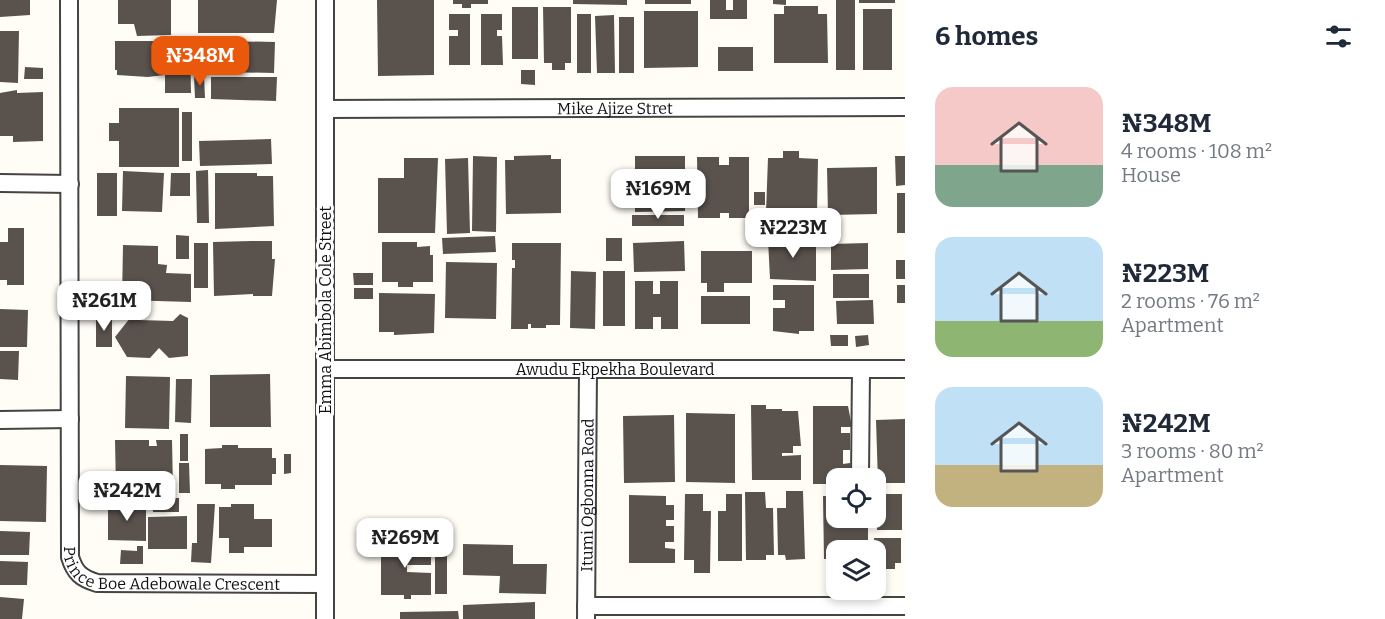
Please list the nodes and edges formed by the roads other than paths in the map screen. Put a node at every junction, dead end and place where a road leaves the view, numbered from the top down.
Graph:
1 (69, 0) edge
2 (325, 0) edge
3 (905, 107) edge
4 (325, 110) junction
5 (0, 183) edge
6 (70, 184) junction
7 (325, 369) junction
8 (861, 369) junction
9 (905, 369) edge
10 (588, 370) junction
11 (70, 419) junction
12 (0, 420) edge
13 (861, 468) edge
14 (325, 584) junction
15 (905, 606) edge
16 (586, 613) edge
17 (325, 619) edge

1 - 6 street, Prince Boe Adebowale Crescent
2 - 4 street, Emma Abimbola Cole Street
3 - 4 street, Mike Ajize Stret
4 - 7 street, Emma Abimbola Cole Street
5 - 6 street
6 - 11 street, Prince Boe Adebowale Crescent
7 - 10 street, Awudu Ekpekha Boulevard
7 - 14 street, Emma Abimbola Cole Street
8 - 9 street, Awudu Ekpekha Boulevard
8 - 10 street, Awudu Ekpekha Boulevard
8 - 13 street
10 - 16 street, Itumi Ogbonna Road
11 - 12 street
11 - 14 street, Prince Boe Adebowale Crescent
14 - 17 street, Emma Abimbola Cole Street
15 - 16 street

